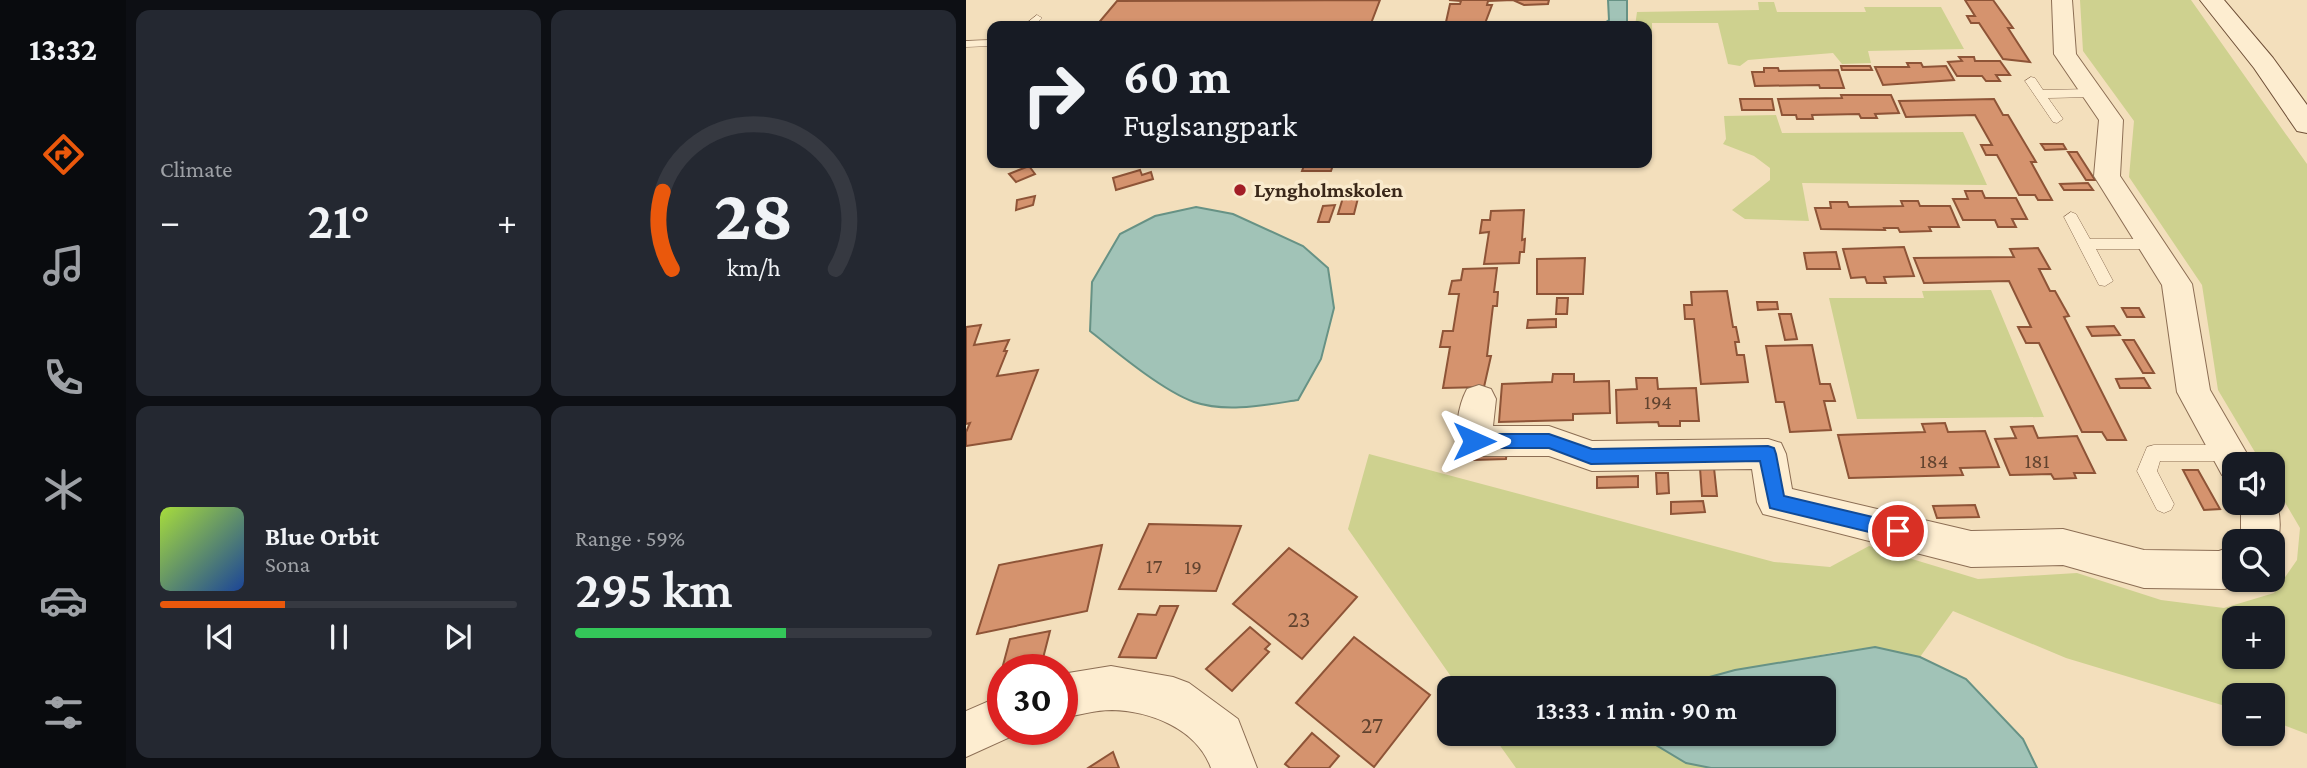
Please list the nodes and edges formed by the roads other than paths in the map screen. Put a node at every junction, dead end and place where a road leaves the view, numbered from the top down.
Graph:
1 (2062, 0) edge
2 (2212, 0) edge
3 (987, 43) edge
4 (966, 44) edge
5 (2031, 81) dead end
6 (2092, 93) junction
7 (2040, 94) junction
8 (2057, 119) dead end
9 (2307, 125) edge
10 (2071, 217) dead end
11 (2086, 244) junction
12 (2151, 244) junction
13 (2105, 281) dead end
14 (1479, 399) dead end
15 (2229, 452) edge
16 (2222, 457) edge
17 (2164, 504) dead end
18 (2222, 570) edge
19 (1078, 693) edge
20 (987, 724) edge
21 (966, 734) edge
22 (1234, 768) edge

1 - 6 street
2 - 9 main road
3 - 4 lane
5 - 7 lane
6 - 7 lane
6 - 12 street
7 - 8 lane
10 - 11 lane
11 - 12 lane
11 - 13 lane
12 - 15 street
14 - 18 street
16 - 17 lane
19 - 22 street
20 - 21 street

